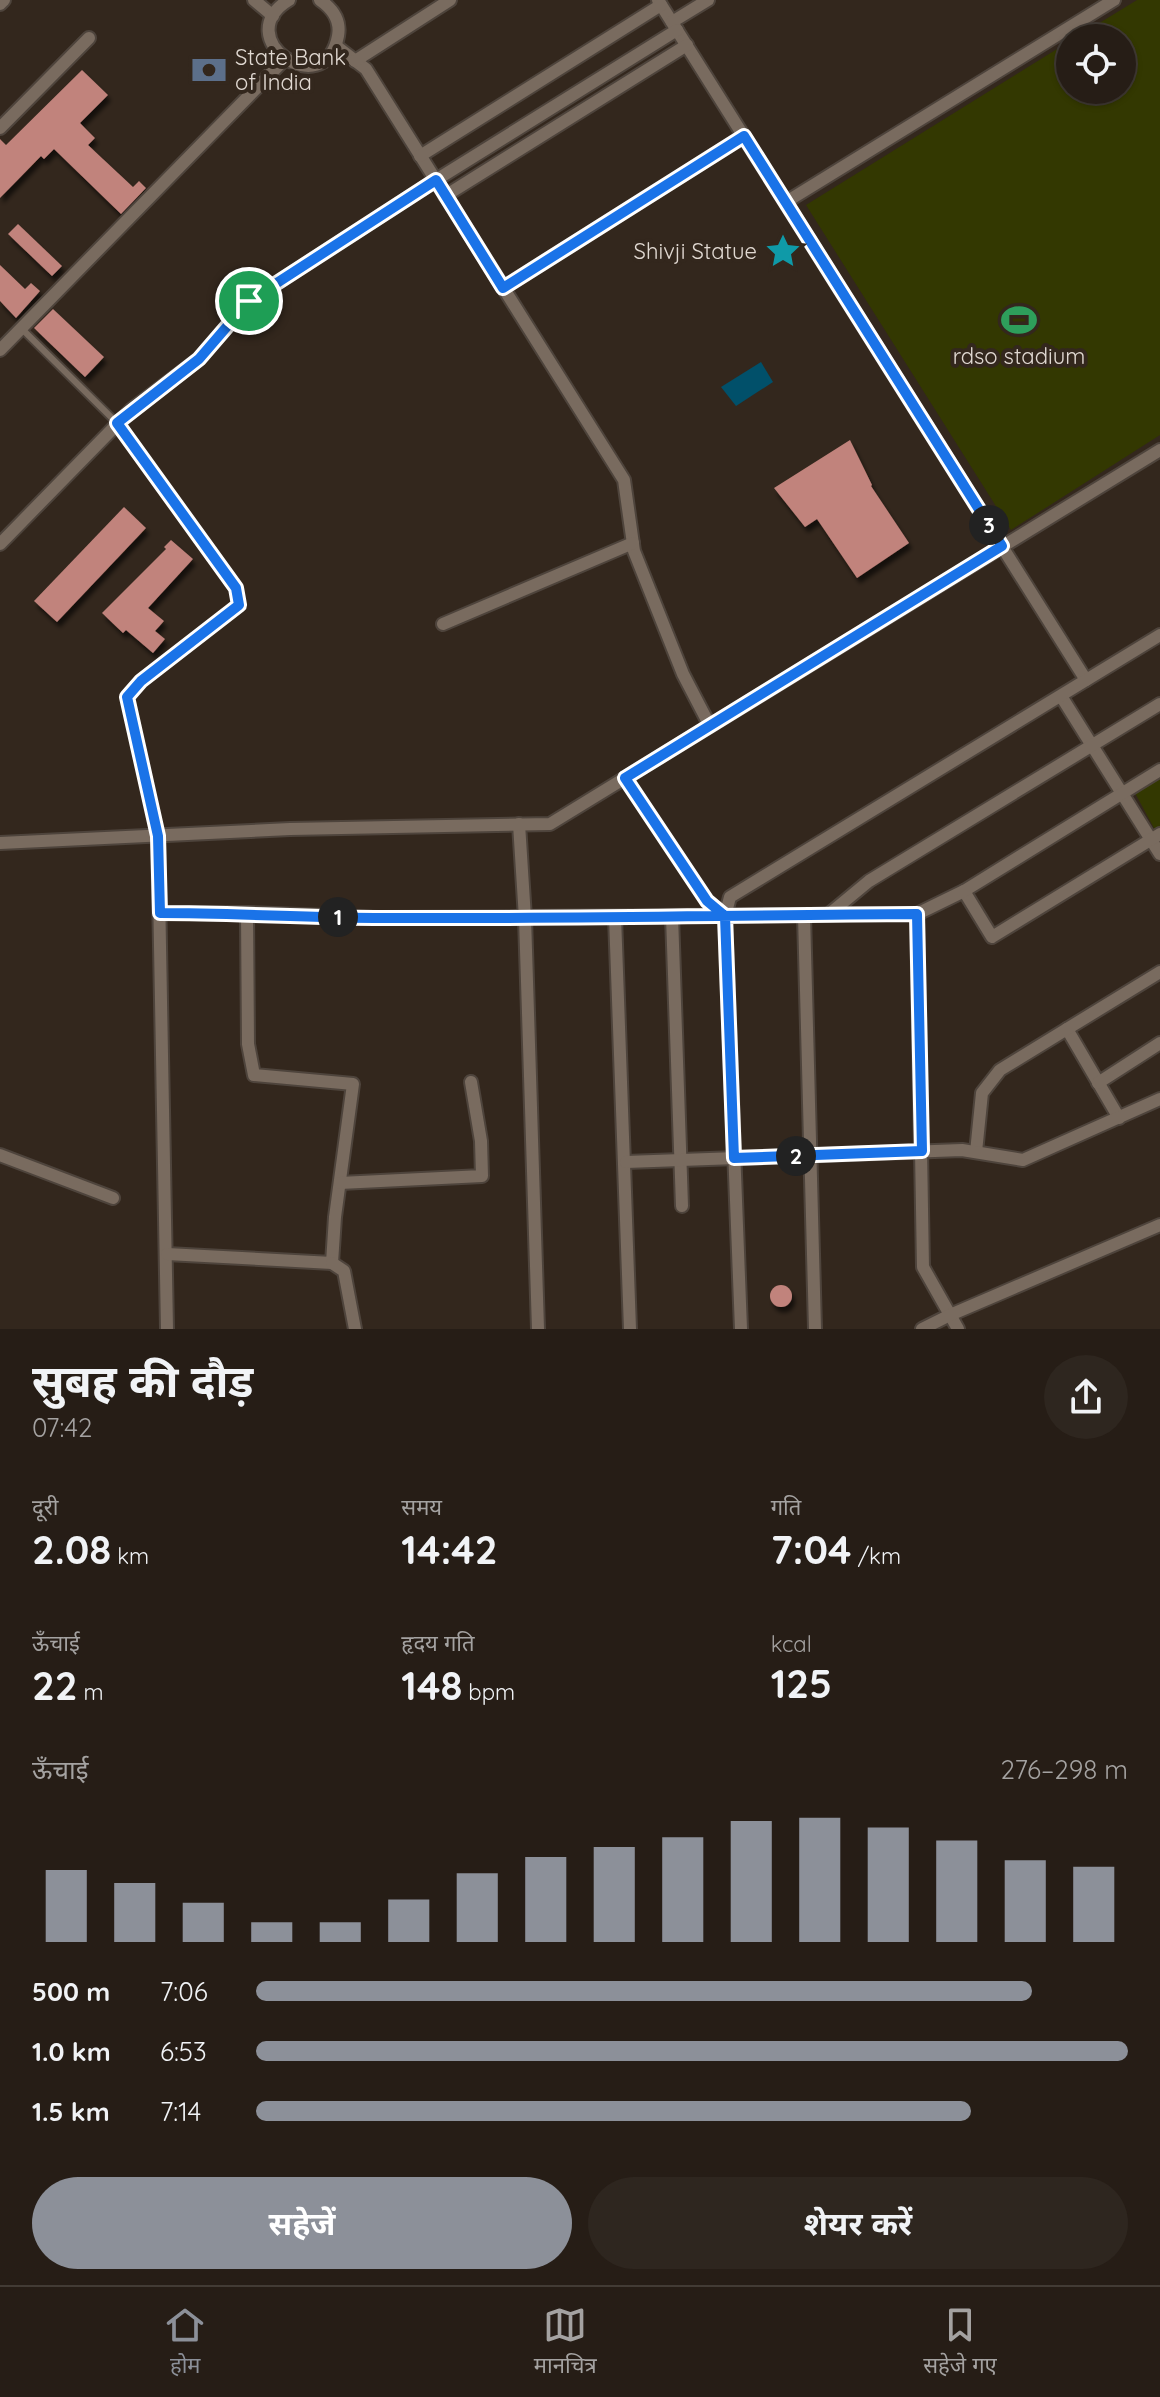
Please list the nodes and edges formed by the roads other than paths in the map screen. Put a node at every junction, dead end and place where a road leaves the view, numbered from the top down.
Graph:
1 (254, 0) edge
2 (289, 0) edge
3 (320, 0) edge
4 (450, 0) edge
5 (708, 0) edge
6 (1114, 0) edge
7 (660, 2) edge
8 (273, 16) junction
9 (675, 26) junction
10 (89, 38) dead end
11 (687, 45) junction
12 (336, 46) junction
13 (285, 59) junction
14 (355, 61) junction
15 (0, 128) edge
16 (744, 136) junction
17 (420, 156) junction
18 (436, 180) junction
19 (445, 196) junction
20 (786, 202) junction
21 (503, 288) junction
22 (21, 328) junction
23 (0, 350) edge
24 (117, 423) junction
25 (1160, 450) edge
26 (633, 543) junction
27 (0, 544) edge
28 (1002, 546) junction
29 (443, 624) dead end
30 (1160, 635) edge
31 (1086, 680) junction
32 (1061, 696) junction
33 (1160, 704) edge
34 (710, 726) junction
35 (1093, 745) junction
36 (1160, 770) edge
37 (625, 778) junction
38 (1123, 793) junction
39 (519, 824) junction
40 (158, 836) junction
41 (1156, 837) edge
42 (0, 843) edge
43 (1160, 854) edge
44 (964, 891) junction
45 (160, 913) junction
46 (247, 913) junction
47 (917, 914) junction
48 (804, 915) junction
49 (828, 915) junction
50 (672, 916) junction
51 (725, 916) junction
52 (615, 917) junction
53 (525, 918) junction
54 (1160, 972) edge
55 (1067, 1029) junction
56 (1160, 1043) edge
57 (471, 1082) dead end
58 (1098, 1083) junction
59 (1160, 1099) edge
60 (1119, 1118) junction
61 (922, 1151) junction
62 (976, 1152) junction
63 (0, 1155) edge
64 (810, 1156) junction
65 (734, 1158) junction
66 (681, 1160) junction
67 (626, 1162) junction
68 (340, 1183) junction
69 (113, 1198) dead end
70 (682, 1206) dead end
71 (1160, 1225) edge
72 (167, 1254) junction
73 (332, 1263) junction
74 (950, 1315) junction
75 (167, 1329) edge
76 (355, 1329) edge
77 (538, 1329) edge
78 (630, 1329) edge
79 (741, 1329) edge
80 (815, 1329) edge
81 (922, 1329) edge
82 (958, 1329) edge

1 - 8 street
2 - 8 street
3 - 12 street
4 - 14 street
5 - 9 street
6 - 20 street
7 - 9 street
7 - 17 street
8 - 13 street
9 - 11 street
9 - 18 street
10 - 15 street
11 - 16 street
11 - 19 street
12 - 13 street
12 - 14 street
13 - 22 street
14 - 17 street
16 - 20 street
16 - 21 street
17 - 18 street
18 - 19 street
18 - 24 street
19 - 21 street
20 - 28 street
21 - 26 street
22 - 23 street
22 - 24 lane
24 - 27 street
24 - 40 lane
25 - 28 street
26 - 29 street
26 - 34 street
28 - 31 street
28 - 34 street
30 - 31 street
31 - 32 street
32 - 35 street
32 - 51 street
33 - 35 street
34 - 37 street
35 - 38 street
35 - 49 street
36 - 38 street
37 - 39 street
37 - 51 street
38 - 41 street
38 - 44 street
39 - 40 street
39 - 53 street
40 - 42 street
40 - 45 street
41 - 43 street
41 - 44 street
44 - 47 street
45 - 46 street
45 - 72 street
46 - 53 street
46 - 68 street
47 - 49 street
47 - 61 street
48 - 49 street
48 - 51 street
48 - 64 street
50 - 51 street
50 - 52 street
50 - 66 street
51 - 65 street
52 - 53 street
52 - 67 street
53 - 77 street
54 - 55 street
55 - 58 street
55 - 62 street
56 - 58 street
57 - 68 street
58 - 60 street
59 - 60 street
60 - 62 street
61 - 62 street
61 - 64 street
61 - 74 street
63 - 69 street
64 - 65 street
64 - 80 street
65 - 66 street
65 - 79 street
66 - 67 street
66 - 70 street
67 - 78 street
68 - 73 street
71 - 74 street
72 - 73 street
72 - 75 street
73 - 76 street
74 - 81 street
74 - 82 street

